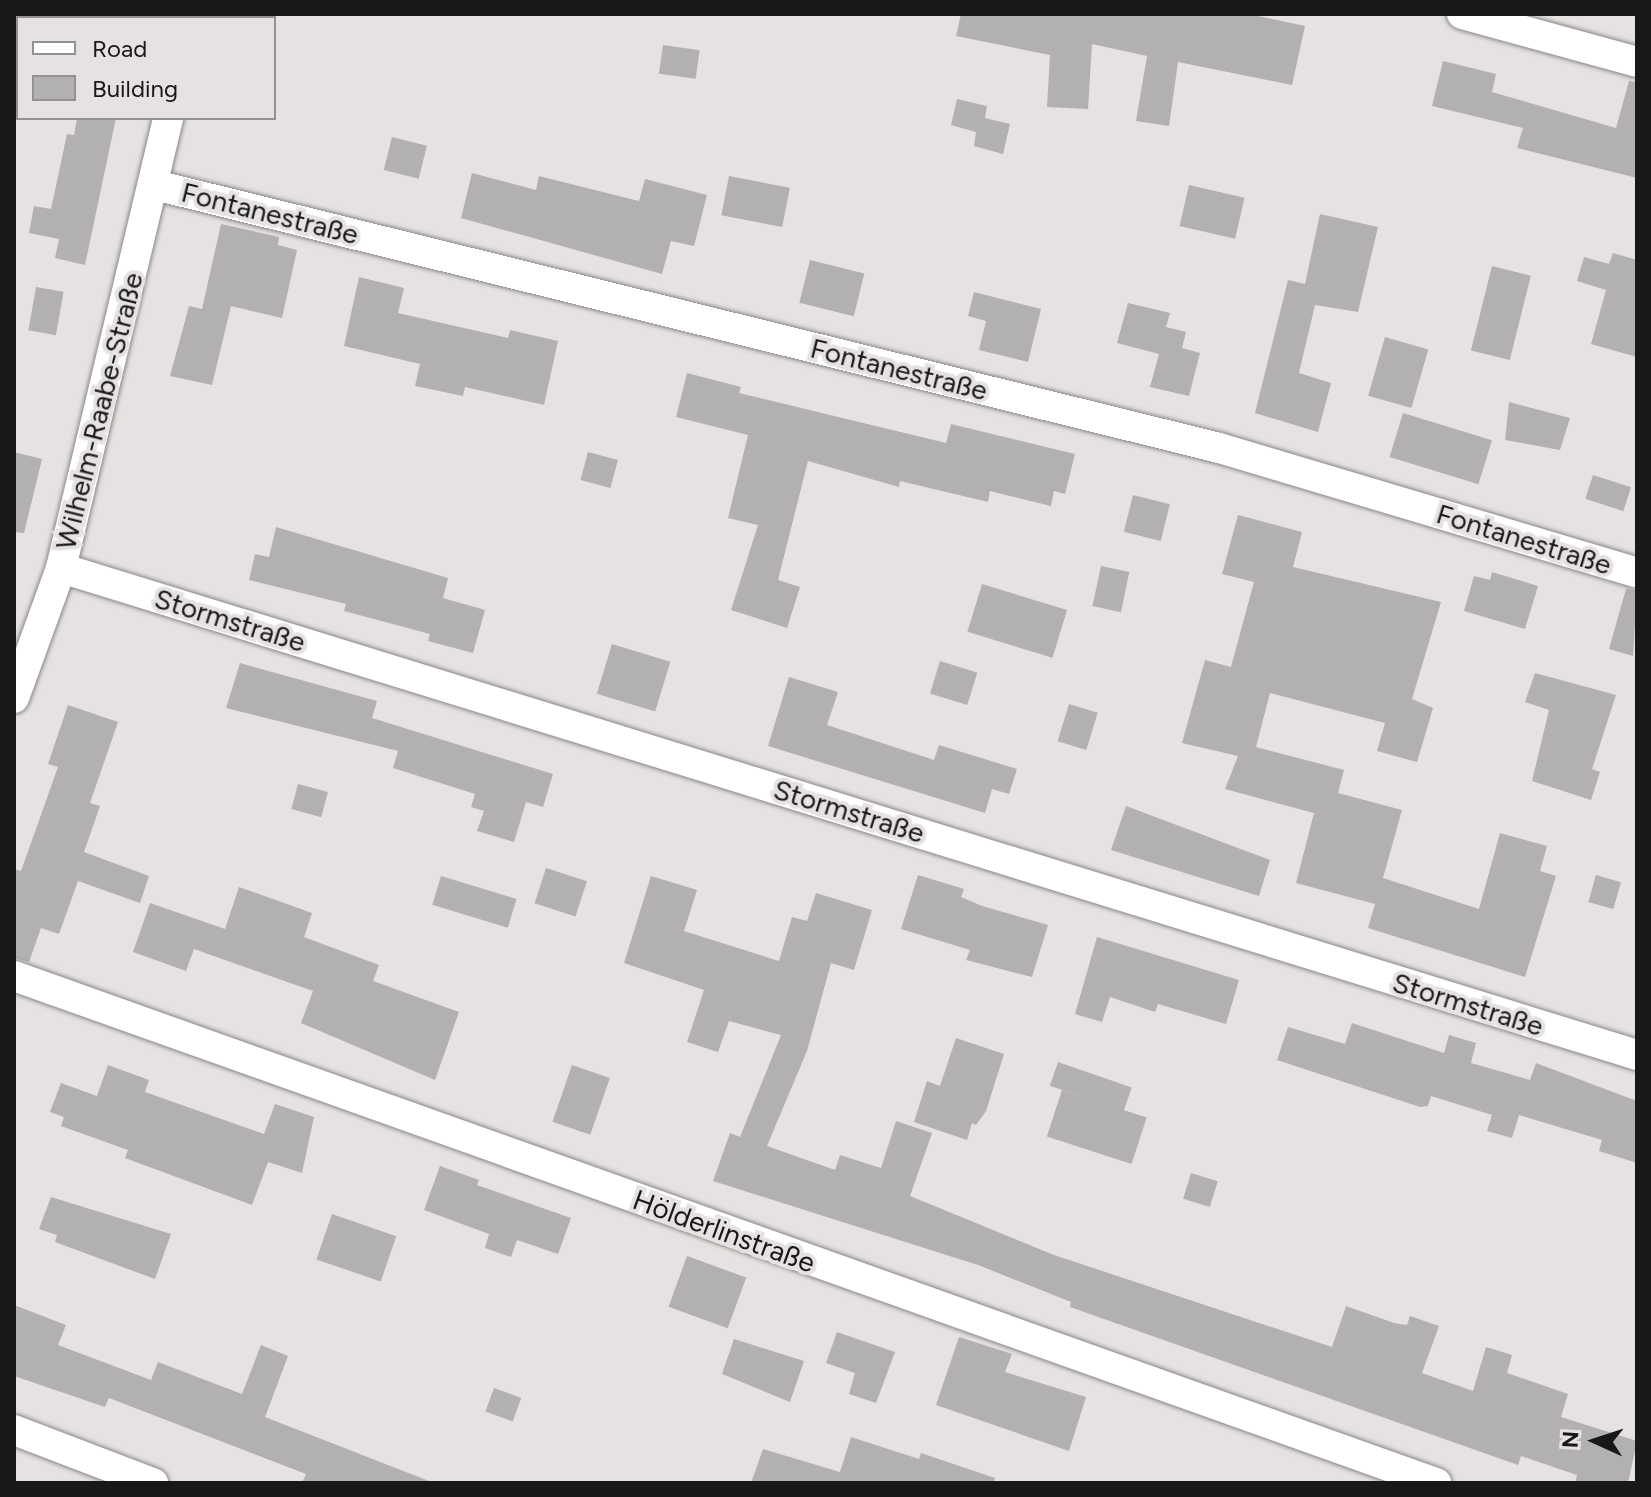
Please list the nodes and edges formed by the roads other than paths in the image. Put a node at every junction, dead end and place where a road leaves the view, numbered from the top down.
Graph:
1 (1462, 14) edge
2 (1637, 62) edge
3 (168, 120) edge
4 (155, 185) junction
5 (61, 568) junction
6 (1637, 573) edge
7 (14, 698) edge
8 (14, 976) edge
9 (1637, 1055) edge
10 (14, 1430) edge
11 (153, 1483) edge
12 (1436, 1483) edge

1 - 2 street
3 - 4 street, Wilhelm-Raabe-Straße
4 - 5 street, Wilhelm-Raabe-Straße
4 - 6 street, Fontanestraße
5 - 7 street, Wilhelm-Raabe-Straße
5 - 9 street, Stormstraße
8 - 12 street, Hölderlinstraße
10 - 11 street

